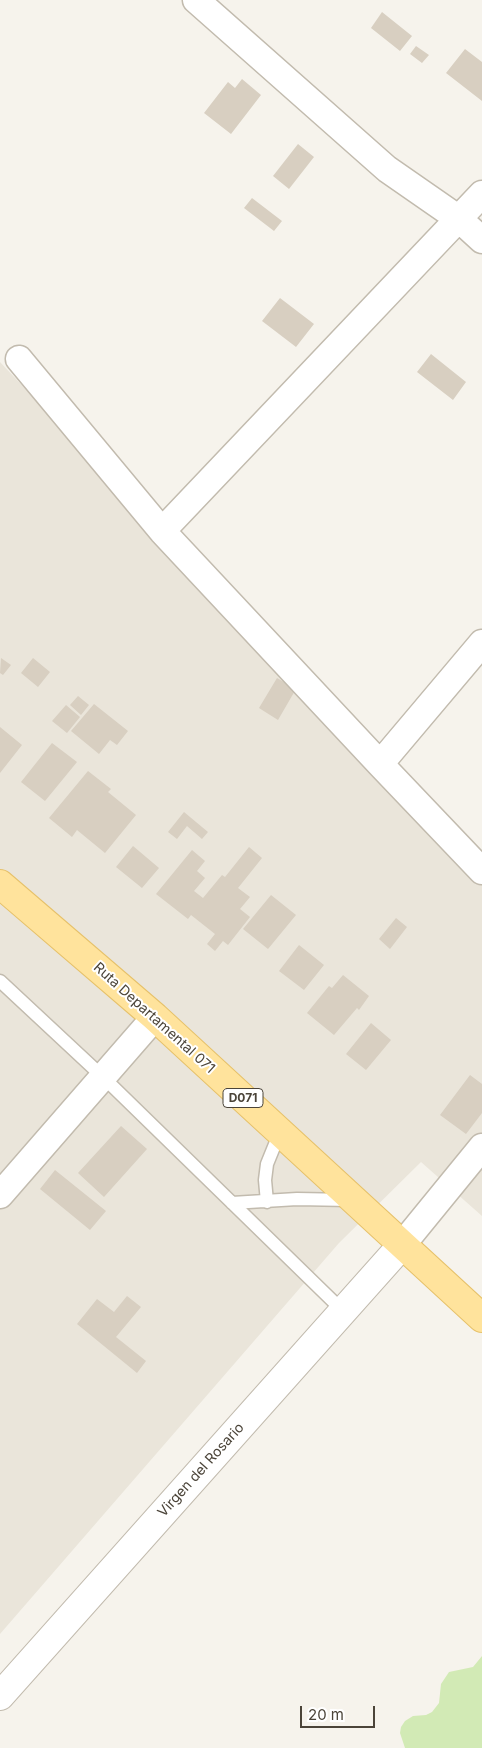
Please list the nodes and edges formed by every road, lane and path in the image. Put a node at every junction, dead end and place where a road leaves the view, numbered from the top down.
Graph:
1 (196, 0) edge
2 (482, 194) edge
3 (459, 219) junction
4 (482, 240) edge
5 (19, 359) dead end
6 (162, 531) junction
7 (482, 643) edge
8 (380, 764) junction
9 (482, 871) edge
10 (0, 884) edge
11 (0, 981) edge
12 (156, 1018) junction
13 (103, 1077) junction
14 (280, 1132) junction
15 (482, 1147) edge
16 (0, 1195) edge
17 (353, 1200) junction
18 (267, 1202) junction
19 (232, 1203) junction
20 (402, 1244) junction
21 (343, 1310) junction
22 (482, 1318) edge
23 (0, 1696) edge

1 - 3 street
2 - 3 street
3 - 4 street
3 - 6 street
5 - 6 street
6 - 8 street
7 - 8 street
8 - 9 street
10 - 12 main road, Ruta Departamental 071 / D071
11 - 13 lane
12 - 13 street
12 - 14 main road, Ruta Departamental 071 / D071
13 - 16 street
13 - 19 lane
14 - 17 main road, Ruta Departamental 071 / D071
14 - 18 lane
15 - 20 street
17 - 18 lane
17 - 20 main road, Ruta Departamental 071 / D071
18 - 19 lane
19 - 21 lane
20 - 21 street, Virgen del Rosario
20 - 22 main road, Ruta Departamental 071 / D071
21 - 23 street, Virgen del Rosario

